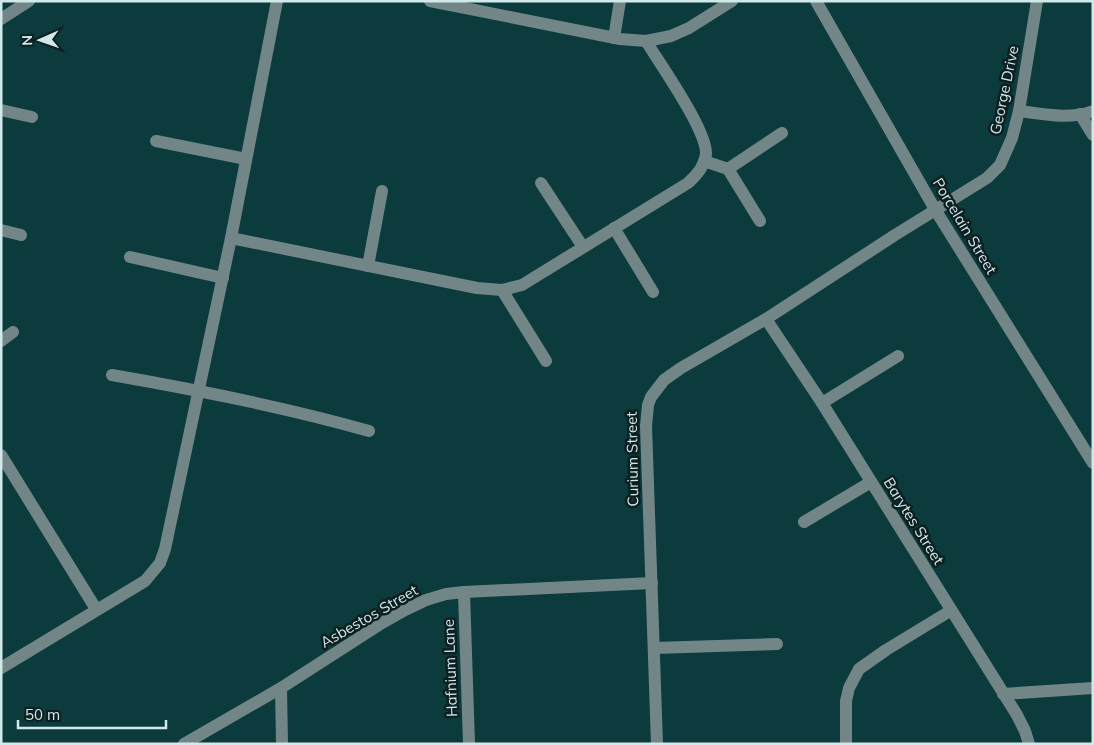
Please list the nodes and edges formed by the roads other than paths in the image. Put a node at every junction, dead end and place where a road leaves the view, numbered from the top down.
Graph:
1 (29, 1) edge
2 (277, 1) edge
3 (430, 1) edge
4 (620, 1) edge
5 (732, 1) edge
6 (816, 1) edge
7 (1037, 1) edge
8 (1, 19) edge
9 (614, 38) junction
10 (646, 41) junction
11 (1, 110) edge
12 (1019, 111) junction
13 (1093, 111) edge
14 (1080, 114) junction
15 (32, 117) dead end
16 (782, 133) dead end
17 (1093, 135) edge
18 (156, 140) dead end
19 (246, 159) junction
20 (704, 160) junction
21 (728, 169) junction
22 (541, 182) dead end
23 (382, 191) dead end
24 (936, 211) junction
25 (760, 221) dead end
26 (614, 228) junction
27 (1, 230) edge
28 (21, 234) dead end
29 (231, 238) junction
30 (583, 247) junction
31 (130, 256) dead end
32 (368, 266) junction
33 (222, 278) junction
34 (502, 290) junction
35 (654, 292) dead end
36 (766, 318) junction
37 (13, 332) dead end
38 (1, 341) edge
39 (898, 356) dead end
40 (546, 361) dead end
41 (112, 375) dead end
42 (199, 390) junction
43 (822, 403) junction
44 (369, 431) dead end
45 (1, 455) edge
46 (1093, 464) edge
47 (871, 482) junction
48 (804, 522) dead end
49 (652, 583) junction
50 (464, 592) junction
51 (96, 610) junction
52 (950, 611) junction
53 (777, 644) dead end
54 (654, 648) junction
55 (1, 668) edge
56 (281, 688) junction
57 (1093, 688) edge
58 (1004, 694) junction
59 (184, 744) edge
60 (282, 744) edge
61 (468, 744) edge
62 (657, 744) edge
63 (846, 744) edge
64 (1029, 744) edge

1 - 8 street
2 - 19 street
3 - 9 street
4 - 9 street
5 - 10 street
6 - 24 street, Porcelain Street
7 - 12 street, George Drive
9 - 10 street
10 - 20 street
11 - 15 street
12 - 14 street
12 - 24 street, George Drive
13 - 14 street
14 - 17 street
16 - 21 street
18 - 19 street
19 - 29 street
20 - 21 street
20 - 26 street
21 - 25 street
22 - 30 street
23 - 32 street
24 - 36 street, Curium Street
24 - 46 street, Porcelain Street
26 - 30 street
26 - 35 street
27 - 28 street
29 - 32 street
29 - 33 street
30 - 34 street
31 - 33 street
32 - 34 street
33 - 42 street
34 - 40 street
36 - 43 street, Barytes Street
36 - 49 street, Curium Street
37 - 38 street
39 - 43 street
41 - 42 street
42 - 44 street
42 - 51 street
43 - 47 street, Barytes Street
45 - 51 street
47 - 48 street
47 - 52 street, Barytes Street
49 - 50 street, Asbestos Street
49 - 54 street, Curium Street
50 - 56 street, Asbestos Street
50 - 61 street, Hafnium Lane
51 - 55 street
52 - 58 street, Barytes Street
52 - 63 street
53 - 54 street
54 - 62 street, Curium Street
56 - 59 street, Asbestos Street
56 - 60 street
57 - 58 street
58 - 64 street, Barytes Street

